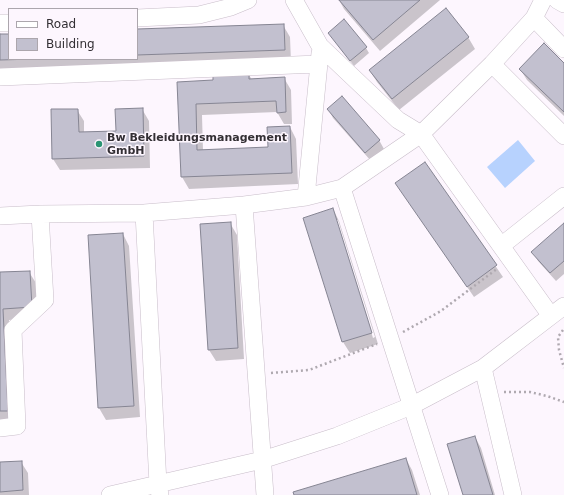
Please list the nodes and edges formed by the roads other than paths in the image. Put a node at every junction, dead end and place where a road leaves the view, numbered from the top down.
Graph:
1 (248, 0) edge
2 (294, 0) edge
3 (543, 0) edge
4 (557, 0) edge
5 (564, 4) edge
6 (138, 18) edge
7 (534, 18) junction
8 (320, 46) junction
9 (564, 49) edge
10 (318, 64) junction
11 (492, 64) junction
12 (0, 77) edge
13 (421, 134) junction
14 (564, 136) edge
15 (342, 188) junction
16 (564, 196) edge
17 (306, 197) junction
18 (244, 205) junction
19 (144, 213) junction
20 (40, 214) junction
21 (0, 216) edge
22 (501, 246) junction
23 (564, 306) edge
24 (551, 316) junction
25 (483, 368) junction
26 (410, 406) junction
27 (0, 428) edge
28 (262, 460) junction
29 (159, 490) edge
30 (110, 495) edge
31 (264, 495) edge
32 (440, 495) edge
33 (514, 495) edge

1 - 6 lane
2 - 8 lane
3 - 7 lane
4 - 5 lane
7 - 9 lane
7 - 11 lane
8 - 10 lane
8 - 13 lane
10 - 12 lane
10 - 17 lane
11 - 13 lane
11 - 14 lane
13 - 15 lane
13 - 22 lane
15 - 17 lane
15 - 26 lane
16 - 22 lane
17 - 18 lane
18 - 19 lane
18 - 28 lane
19 - 20 lane
19 - 29 lane
20 - 21 lane
20 - 27 lane
22 - 24 lane
23 - 24 lane
24 - 25 lane
25 - 26 lane
25 - 33 lane
26 - 28 lane
26 - 32 lane
28 - 29 lane
28 - 31 lane
29 - 30 lane

